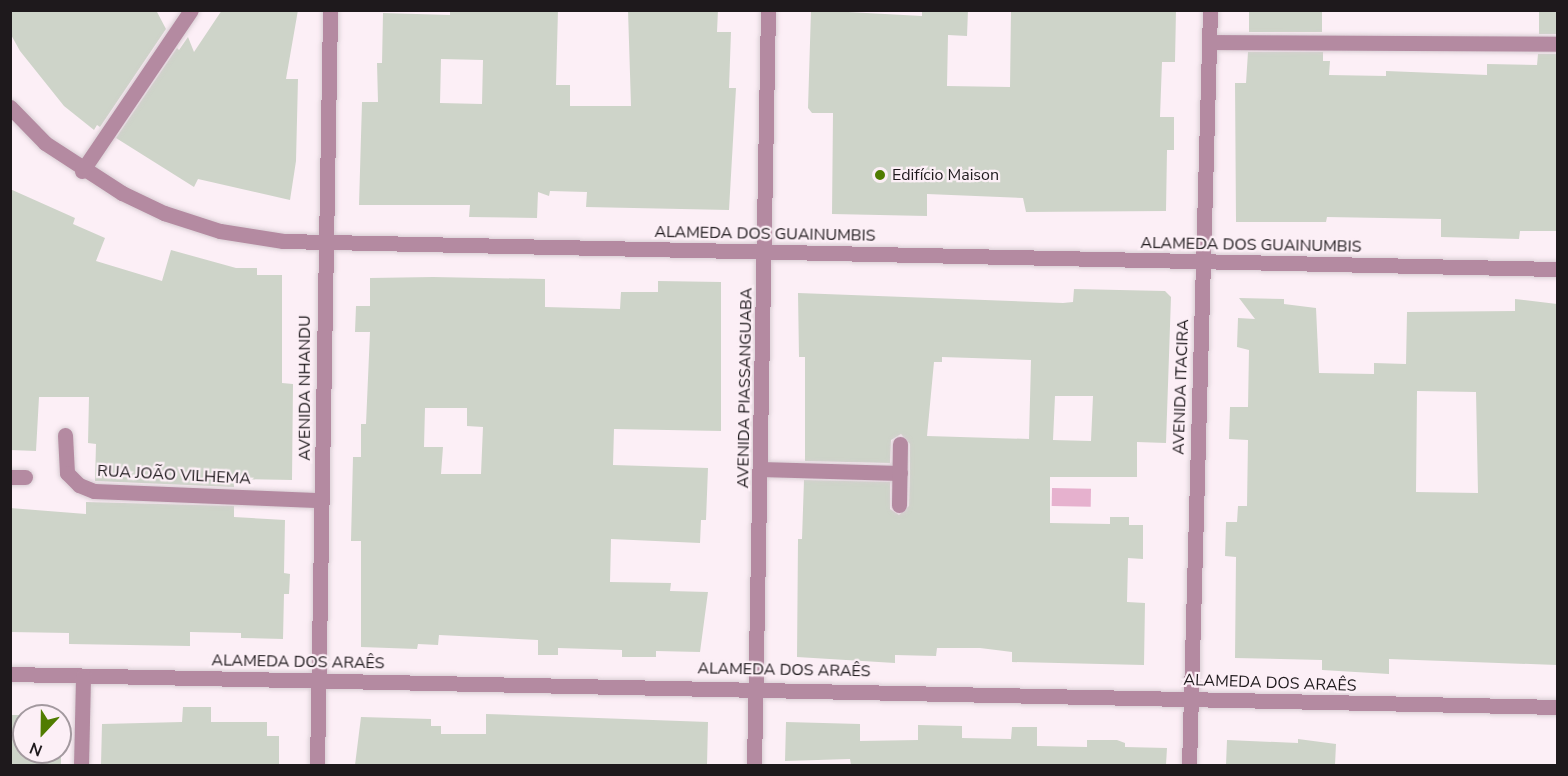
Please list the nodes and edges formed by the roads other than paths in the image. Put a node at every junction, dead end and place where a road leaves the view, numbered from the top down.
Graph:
1 (191, 10) edge
2 (330, 10) edge
3 (768, 10) edge
4 (1210, 10) edge
5 (1210, 42) junction
6 (1557, 44) edge
7 (10, 107) edge
8 (82, 171) junction
9 (325, 244) junction
10 (766, 251) junction
11 (1203, 262) junction
12 (1557, 269) edge
13 (65, 435) dead end
14 (900, 444) dead end
15 (760, 469) junction
16 (900, 473) junction
17 (322, 500) junction
18 (899, 505) dead end
19 (10, 674) edge
20 (83, 676) junction
21 (319, 681) junction
22 (756, 687) junction
23 (1190, 698) junction
24 (1557, 707) edge
25 (81, 765) edge
26 (317, 765) edge
27 (754, 765) edge
28 (1189, 765) edge

1 - 8 street
2 - 9 street, AVENIDA NHANDU
3 - 10 street, AVENIDA PIASSANGUABA
4 - 5 street, AVENIDA ITACIRA
5 - 6 street
5 - 11 street, AVENIDA ITACIRA
7 - 8 street, ALAMEDA DOS GUAINUMBIS
8 - 9 street, ALAMEDA DOS GUAINUMBIS
9 - 10 street, ALAMEDA DOS GUAINUMBIS
9 - 17 street, AVENIDA NHANDU
10 - 11 street, ALAMEDA DOS GUAINUMBIS
10 - 15 street, AVENIDA PIASSANGUABA
11 - 12 street, ALAMEDA DOS GUAINUMBIS
11 - 23 street, AVENIDA ITACIRA
13 - 17 street, RUA JOÃO VILHEMA
14 - 16 street
15 - 16 street
15 - 22 street, AVENIDA PIASSANGUABA
16 - 18 street
17 - 21 street, AVENIDA NHANDU
19 - 20 street, ALAMEDA DOS ARAÊS
20 - 21 street, ALAMEDA DOS ARAÊS
20 - 25 street
21 - 22 street, ALAMEDA DOS ARAÊS
21 - 26 street, AVENIDA NHANDU
22 - 23 street, ALAMEDA DOS ARAÊS
22 - 27 street, AVENIDA PIASSANGUABA
23 - 24 street, ALAMEDA DOS ARAÊS
23 - 28 street, AVENIDA ITACIRA

